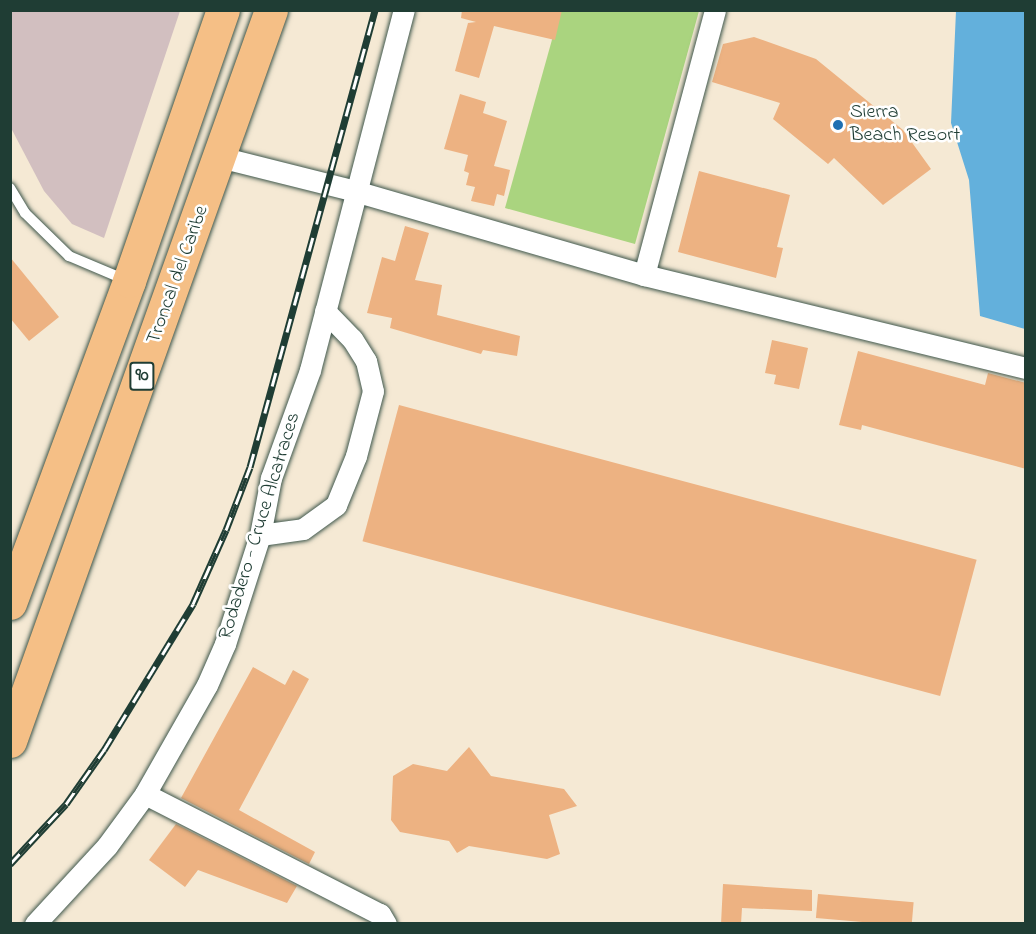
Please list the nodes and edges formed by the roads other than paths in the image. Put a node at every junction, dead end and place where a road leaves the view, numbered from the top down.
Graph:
1 (223, 10) edge
2 (272, 10) edge
3 (404, 10) edge
4 (715, 10) edge
5 (220, 157) junction
6 (10, 188) edge
7 (355, 191) junction
8 (644, 275) junction
9 (129, 281) junction
10 (325, 311) junction
11 (1026, 368) edge
12 (260, 535) junction
13 (13, 592) edge
14 (10, 741) edge
15 (145, 794) junction
16 (35, 924) edge
17 (386, 924) edge

1 - 9 highway, 90
2 - 5 highway, Troncal del Caribe / 90
3 - 7 street, Rodadero - Cruce Alcatraces
4 - 8 street
5 - 7 street
5 - 14 highway, Troncal del Caribe / 90
6 - 9 lane
7 - 8 street
7 - 10 street, Rodadero - Cruce Alcatraces
8 - 11 street
9 - 13 highway, 90
10 - 12 street, Rodadero - Cruce Alcatraces
10 - 12 street
12 - 15 street, Rodadero - Cruce Alcatraces
15 - 16 street, Rodadero - Cruce Alcatraces
15 - 17 street

